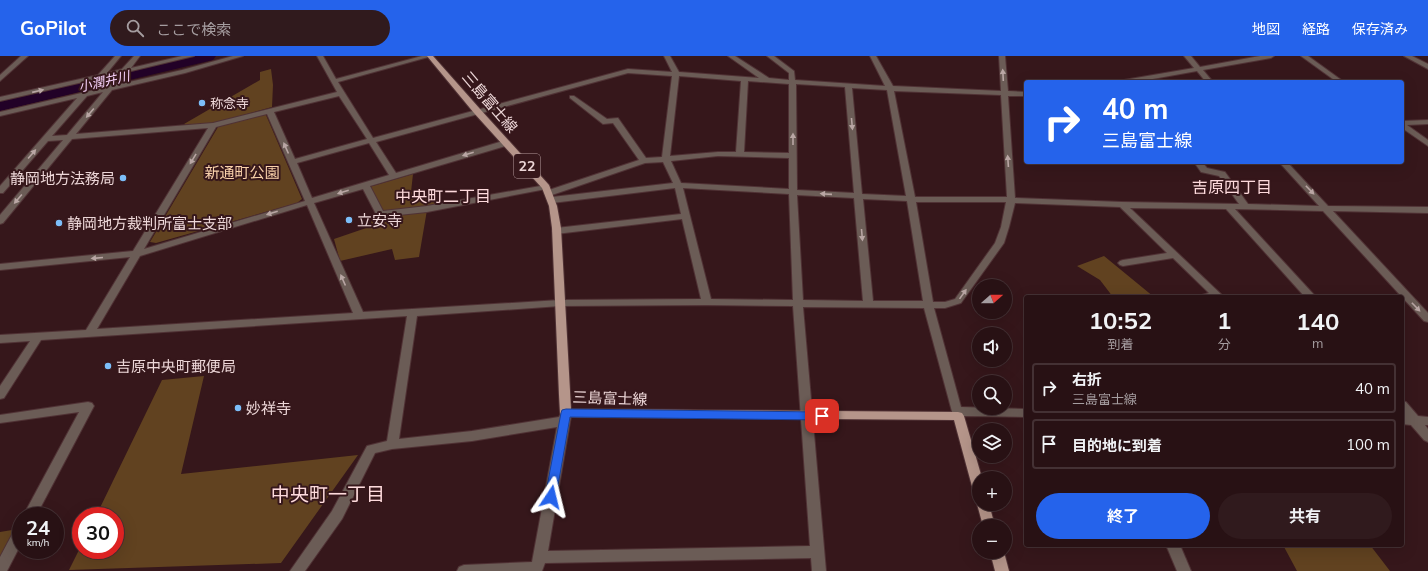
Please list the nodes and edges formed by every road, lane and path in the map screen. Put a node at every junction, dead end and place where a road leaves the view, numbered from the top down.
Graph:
1 (25, 56) edge
2 (118, 56) edge
3 (137, 56) edge
4 (190, 56) edge
5 (240, 56) edge
6 (320, 56) edge
7 (430, 56) edge
8 (667, 56) edge
9 (731, 56) edge
10 (770, 56) edge
11 (873, 56) edge
12 (1002, 56) edge
13 (1187, 56) edge
14 (1271, 56) edge
15 (1304, 56) edge
16 (1407, 56) edge
17 (1428, 67) edge
18 (1199, 69) junction
19 (124, 71) junction
20 (676, 73) junction
21 (101, 76) junction
22 (745, 78) junction
23 (0, 79) edge
24 (766, 79) junction
25 (1136, 80) edge
26 (1208, 80) edge
27 (1338, 80) edge
28 (335, 81) junction
29 (792, 81) junction
30 (848, 85) junction
31 (110, 88) junction
32 (890, 88) junction
33 (341, 93) junction
34 (1004, 94) junction
35 (1024, 94) edge
36 (84, 95) junction
37 (572, 97) dead end
38 (0, 99) edge
39 (270, 111) junction
40 (477, 111) junction
41 (0, 114) edge
42 (1428, 122) edge
43 (1404, 124) edge
44 (212, 125) junction
45 (1404, 125) edge
46 (70, 137) junction
47 (46, 139) junction
48 (370, 140) junction
49 (506, 142) junction
50 (1428, 143) edge
51 (740, 154) junction
52 (793, 156) junction
53 (666, 159) junction
54 (644, 161) junction
55 (292, 162) junction
56 (1200, 164) edge
57 (1285, 164) edge
58 (394, 177) junction
59 (678, 185) junction
60 (366, 186) junction
61 (0, 191) edge
62 (793, 192) junction
63 (549, 193) junction
64 (858, 196) junction
65 (911, 199) junction
66 (1011, 200) junction
67 (309, 202) junction
68 (1122, 205) junction
69 (1229, 208) junction
70 (1246, 208) junction
71 (1327, 209) junction
72 (1424, 210) edge
73 (685, 216) junction
74 (1428, 217) edge
75 (0, 221) edge
76 (556, 231) junction
77 (136, 254) junction
78 (1175, 255) junction
79 (1123, 263) dead end
80 (0, 267) edge
81 (1218, 295) edge
82 (1309, 295) edge
83 (707, 302) junction
84 (560, 303) junction
85 (798, 303) junction
86 (868, 303) junction
87 (928, 304) junction
88 (413, 312) junction
89 (359, 315) junction
90 (1428, 319) edge
91 (89, 334) junction
92 (38, 337) junction
93 (0, 340) edge
94 (0, 396) edge
95 (1404, 408) edge
96 (957, 413) junction
97 (1024, 413) edge
98 (807, 416) junction
99 (565, 417) junction
100 (0, 419) edge
101 (1404, 420) edge
102 (1414, 420) junction
103 (1428, 420) edge
104 (1428, 437) edge
105 (392, 444) junction
106 (974, 471) edge
107 (34, 507) edge
108 (1174, 547) edge
109 (12, 548) edge
110 (818, 552) junction
111 (999, 559) edge
112 (537, 565) edge
113 (0, 570) edge
114 (297, 571) edge
115 (464, 571) edge
116 (819, 571) edge
117 (1002, 571) edge
118 (1184, 571) edge

1 - 23 street
2 - 21 street
3 - 19 street
4 - 19 street
5 - 31 street
6 - 28 street
7 - 28 street
7 - 40 main road, 三島富士線 / 22
8 - 20 street
9 - 24 street
10 - 29 street
11 - 32 street
34 -> 12 street
13 - 18 street
14 - 18 street
15 - 27 street
16 - 17 street
18 - 25 street
18 - 26 street
19 - 21 street
19 - 31 street
20 - 22 street
20 - 40 street
20 - 53 street
21 - 36 street
38 -> 21 street
22 - 24 street
22 - 51 street
24 - 29 street
28 - 33 street
29 - 30 street
52 -> 29 street
30 - 32 street
30 -> 64 street
31 - 36 street
31 -> 46 street
32 - 34 street
32 - 65 street
33 - 39 street
33 - 48 street
34 - 35 street
66 -> 34 street
36 - 41 street
36 - 47 street
37 - 54 street
39 - 44 street
55 -> 39 street
40 - 48 street
40 - 49 main road, 三島富士線 / 22
42 - 43 street
44 - 46 street
44 -> 77 street
45 - 50 street
46 - 47 street
46 -> 75 street
61 -> 47 street
48 - 55 street
48 - 58 street
49 -> 58 street
49 - 63 main road, 三島富士線 / 22
51 - 52 street
51 - 53 street
52 - 62 street
53 - 54 street
53 - 59 street
54 - 63 street
55 - 67 street
56 - 70 street
57 -> 71 street
58 - 60 street
59 - 62 street
59 - 63 street
59 - 73 street
60 - 63 street
60 -> 67 street
64 -> 62 street
62 - 85 street
63 - 76 main road, 三島富士線
64 - 65 street
64 -> 86 street
65 - 66 street
65 - 87 street
66 - 68 street
87 -> 66 street
67 -> 77 street
89 -> 67 street
68 - 69 street
68 - 78 street
69 - 70 street
69 - 82 street
70 - 71 street
71 - 72 street
71 -> 90 street
72 - 74 street
73 - 76 street
73 - 83 street
76 - 84 main road, 三島富士線
77 -> 80 street
77 - 91 street
78 - 79 street
78 - 81 street
83 - 84 street
83 - 85 street
84 - 88 street
84 - 99 main road, 三島富士線
85 - 86 street
85 - 98 street
86 - 87 street
87 - 96 street
88 - 89 street
88 - 105 street
89 - 91 street
91 - 92 street
92 - 93 street
92 - 94 street
95 - 102 street
96 - 97 street
96 - 98 main road, 三島富士線
96 - 106 main road
98 - 99 main road, 三島富士線
98 - 110 street
99 - 105 street
99 - 112 street
100 - 107 street
101 - 102 street
102 - 103 street
102 - 104 street
105 - 114 street
108 - 118 street
109 - 113 street
110 - 112 street
110 - 116 street
111 - 117 main road
112 - 115 street

